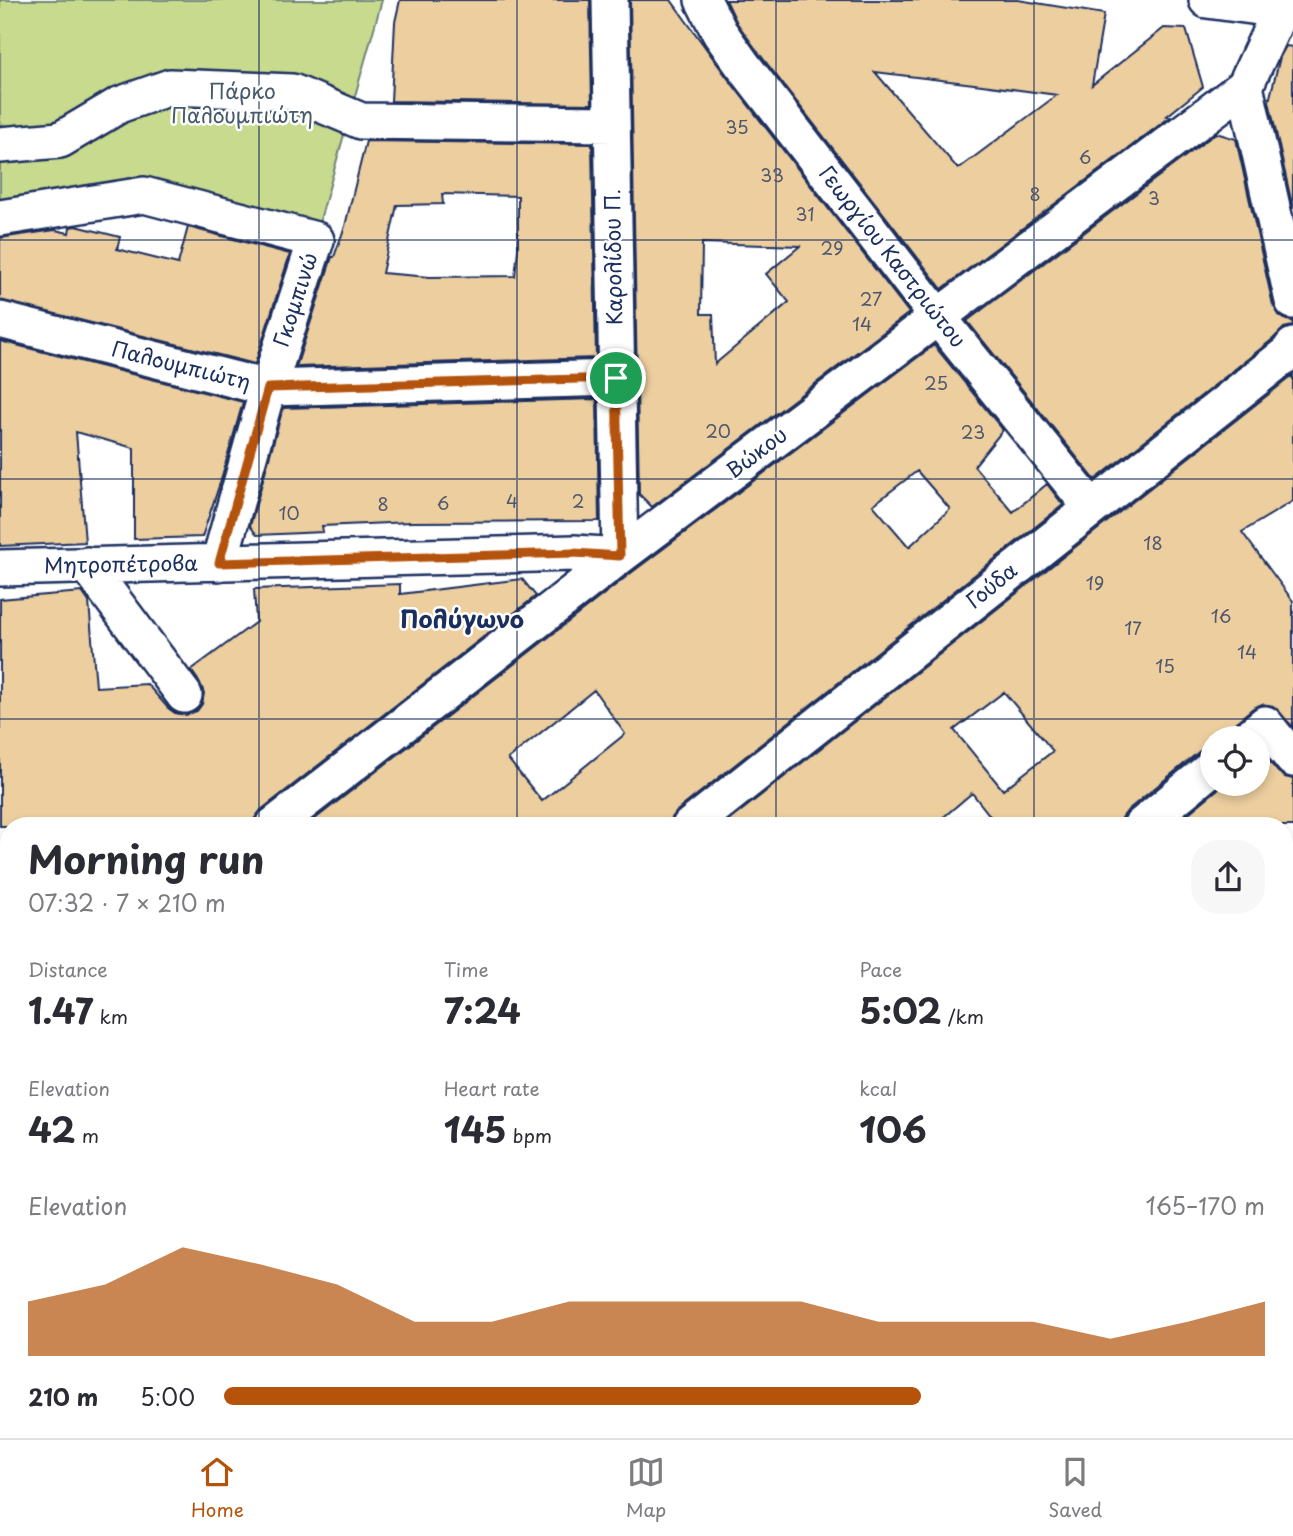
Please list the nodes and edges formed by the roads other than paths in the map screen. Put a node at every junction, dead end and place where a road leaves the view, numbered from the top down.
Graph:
1 (610, 0) edge
2 (703, 0) edge
3 (1212, 0) edge
4 (1283, 5) edge
5 (1245, 86) junction
6 (612, 124) junction
7 (0, 145) edge
8 (0, 218) edge
9 (1293, 301) edge
10 (937, 316) junction
11 (0, 320) edge
12 (1293, 345) edge
13 (616, 378) junction
14 (268, 388) junction
15 (1091, 507) junction
16 (620, 556) junction
17 (219, 563) junction
18 (87, 565) junction
19 (0, 568) edge
20 (184, 695) dead end
21 (1270, 742) edge
22 (1293, 759) edge
23 (1200, 778) edge
24 (285, 817) edge
25 (701, 817) edge
26 (1152, 817) edge

1 - 6 street, Καρολίδου Π.
2 - 10 street, Γεωργίου Καστριώτου
3 - 4 street
4 - 5 street
5 - 9 street
5 - 10 street, Βώκου
6 - 7 street
6 - 13 street, Καρολίδου Π.
8 - 14 street, Γκομπινώ
10 - 15 street, Γεωργίου Καστριώτου
10 - 16 street, Βώκου
11 - 14 street, Παλουμπιώτη
12 - 15 street, Γούδα
13 - 14 street, Παλουμπιώτη
13 - 16 street, Καρολίδου Π.
14 - 17 street, Γκομπινώ
15 - 25 street, Γούδα
16 - 17 street, Μητροπέτροβα
16 - 24 street, Βώκου
17 - 18 street, Μητροπέτροβα
18 - 19 street, Μητροπέτροβα
18 - 20 street
21 - 22 street
23 - 26 street

